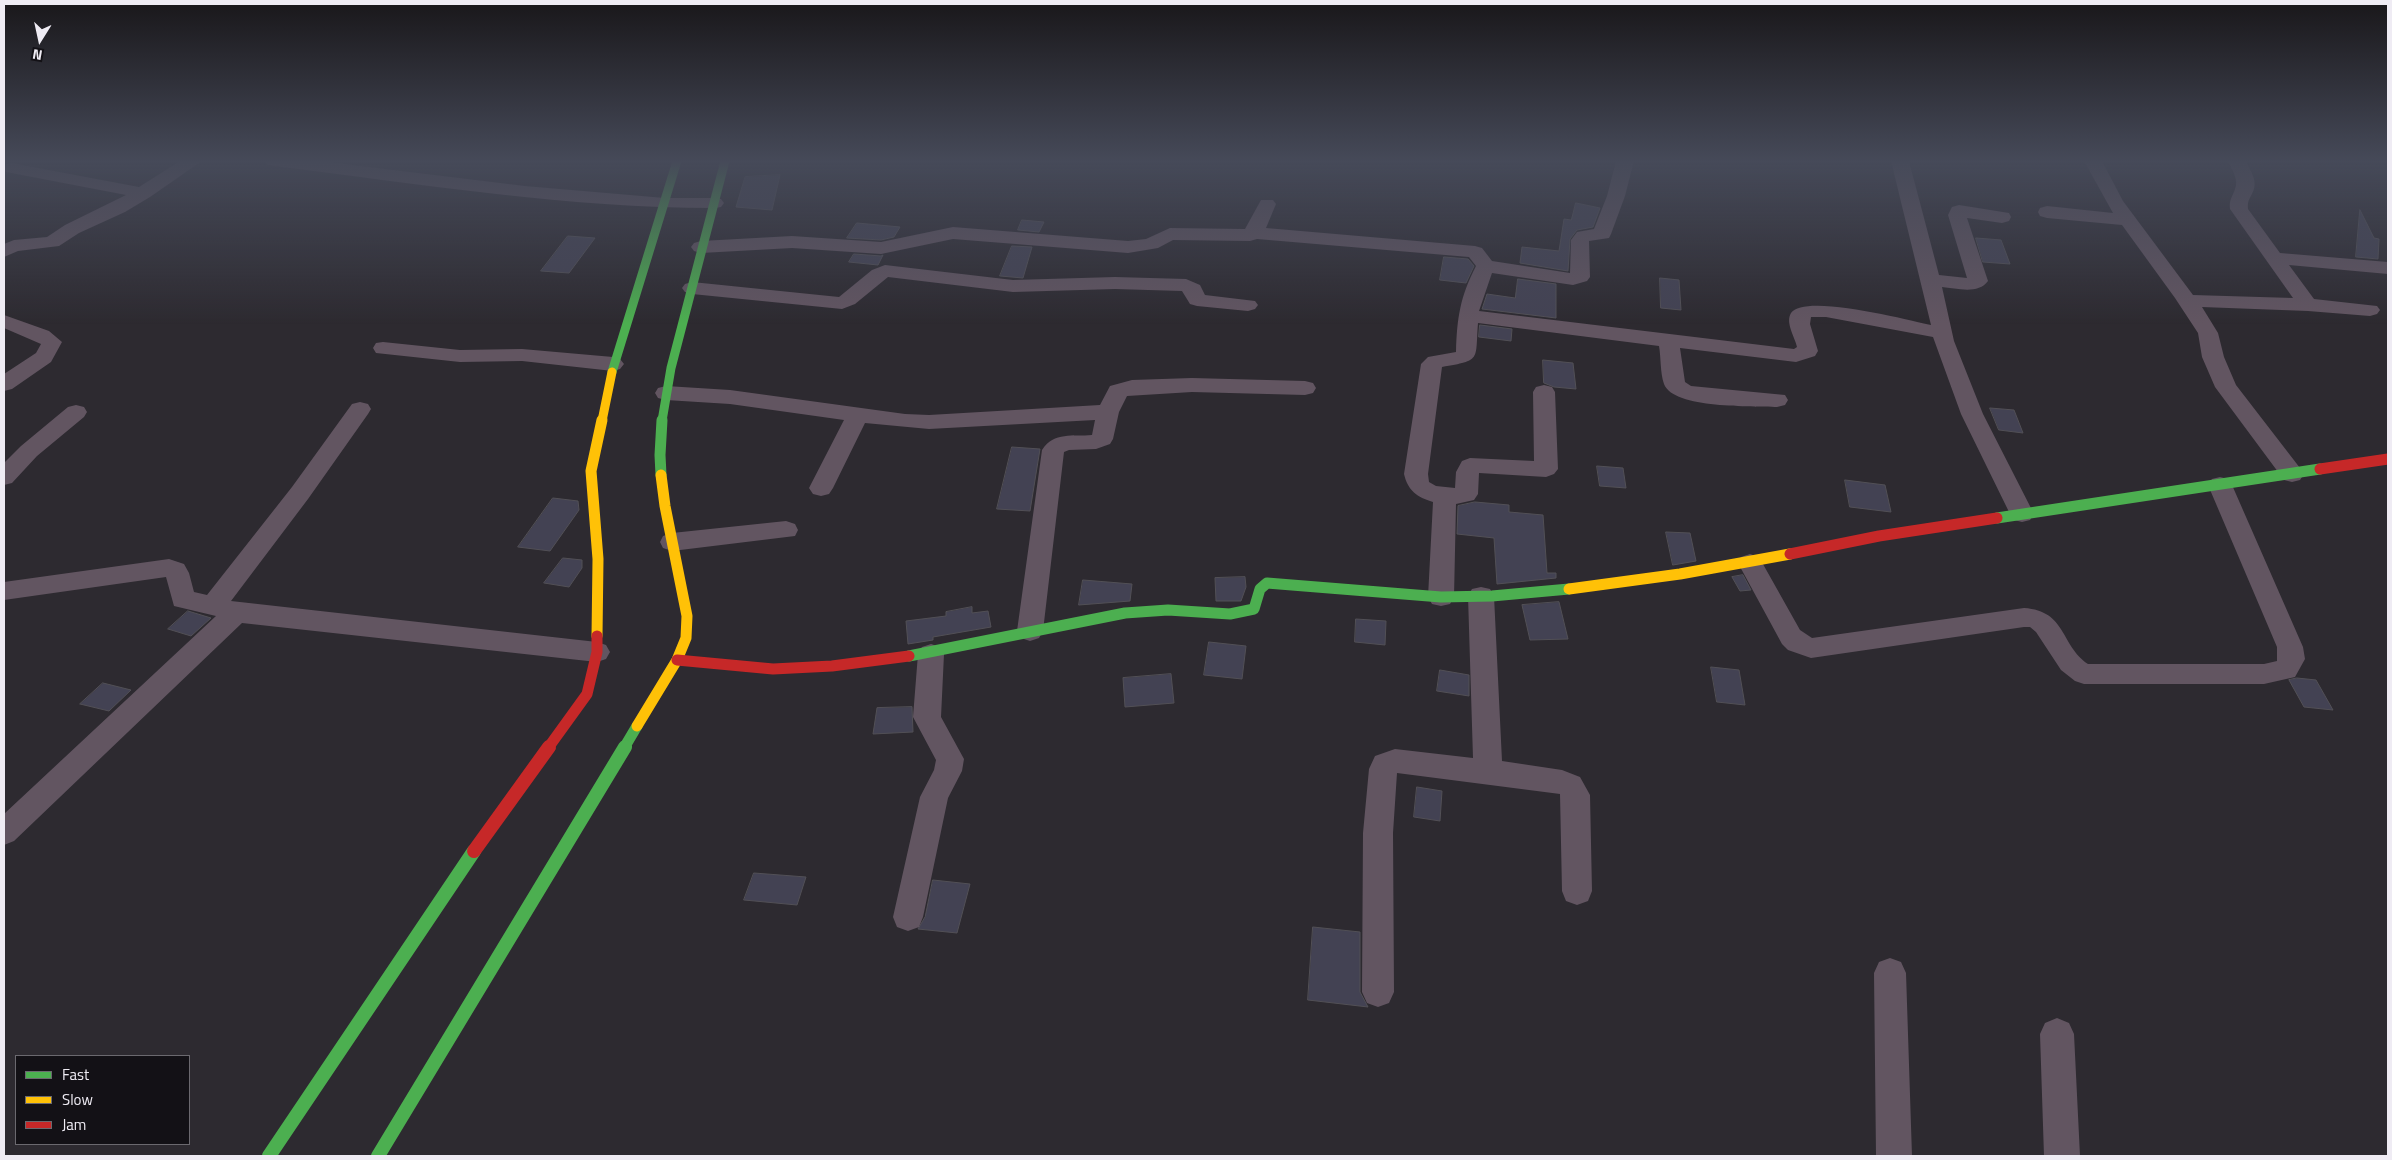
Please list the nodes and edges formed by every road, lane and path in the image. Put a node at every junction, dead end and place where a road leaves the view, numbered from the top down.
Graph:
1 (103, 215) edge
2 (668, 215) edge
3 (706, 215) edge
4 (1262, 215) edge
5 (1609, 215) edge
6 (1914, 215) edge
7 (1957, 215) edge
8 (1995, 215) edge
9 (2079, 215) edge
10 (2124, 215) edge
11 (2243, 215) edge
12 (2002, 216) dead end
13 (2128, 220) junction
14 (1254, 233) junction
15 (701, 247) junction
16 (4, 250) edge
17 (2273, 258) junction
18 (1486, 266) junction
19 (2388, 268) edge
20 (1931, 280) junction
21 (692, 288) junction
22 (2187, 301) junction
23 (1248, 305) dead end
24 (2308, 306) junction
25 (2370, 310) dead end
26 (1467, 316) junction
27 (4, 321) edge
28 (1942, 333) junction
29 (1669, 340) junction
30 (383, 348) dead end
31 (613, 364) junction
32 (4, 384) edge
33 (1305, 388) dead end
34 (1544, 392) dead end
35 (666, 393) junction
36 (1777, 400) dead end
37 (360, 409) dead end
38 (76, 412) dead end
39 (1108, 412) junction
40 (858, 415) junction
41 (2388, 459) edge
42 (2292, 474) junction
43 (4, 478) edge
44 (2220, 485) junction
45 (821, 488) dead end
46 (1451, 497) junction
47 (2022, 514) junction
48 (786, 530) dead end
49 (672, 542) junction
50 (1750, 563) junction
51 (4, 591) edge
52 (1481, 596) junction
53 (1441, 597) junction
54 (224, 610) junction
55 (1030, 631) junction
56 (597, 652) junction
57 (930, 654) junction
58 (677, 660) junction
59 (1488, 771) junction
60 (4, 832) edge
61 (1577, 891) dead end
62 (908, 917) dead end
63 (1890, 973) dead end
64 (1378, 992) dead end
65 (2057, 1034) dead end
66 (269, 1156) edge
67 (378, 1156) edge
68 (1894, 1156) edge
69 (2062, 1156) edge

1 - 16 street
2 - 31 street
3 - 15 street
4 - 14 street
5 - 18 street
6 - 20 street
7 - 20 street
8 - 12 street
9 - 13 street
10 - 13 street
11 - 17 street
13 - 22 street
14 - 15 street
14 - 18 street
15 - 21 street
17 - 19 street
17 - 24 street
18 - 26 street
20 - 28 street
21 - 23 street
21 - 35 street
22 - 24 street
22 - 42 street
24 - 25 street
26 - 29 street
26 - 46 street
27 - 32 street
28 - 29 street
28 - 47 street
29 - 36 street
30 - 31 street
31 - 56 street
33 - 39 street
34 - 46 street
35 - 40 street
35 - 49 street
37 - 54 street
38 - 43 street
39 - 40 street
39 - 55 street
40 - 45 street
41 - 42 street
42 - 44 street
44 - 47 street
44 - 50 street
46 - 53 street
47 - 50 street
48 - 49 street
49 - 58 street
50 - 52 street
51 - 54 street
52 - 53 street
52 - 59 street
53 - 55 street
54 - 56 street
54 - 60 street
55 - 57 street
56 - 66 street
57 - 58 street
57 - 62 street
58 - 67 street
59 - 61 street
59 - 64 street
63 - 68 street
65 - 69 street

